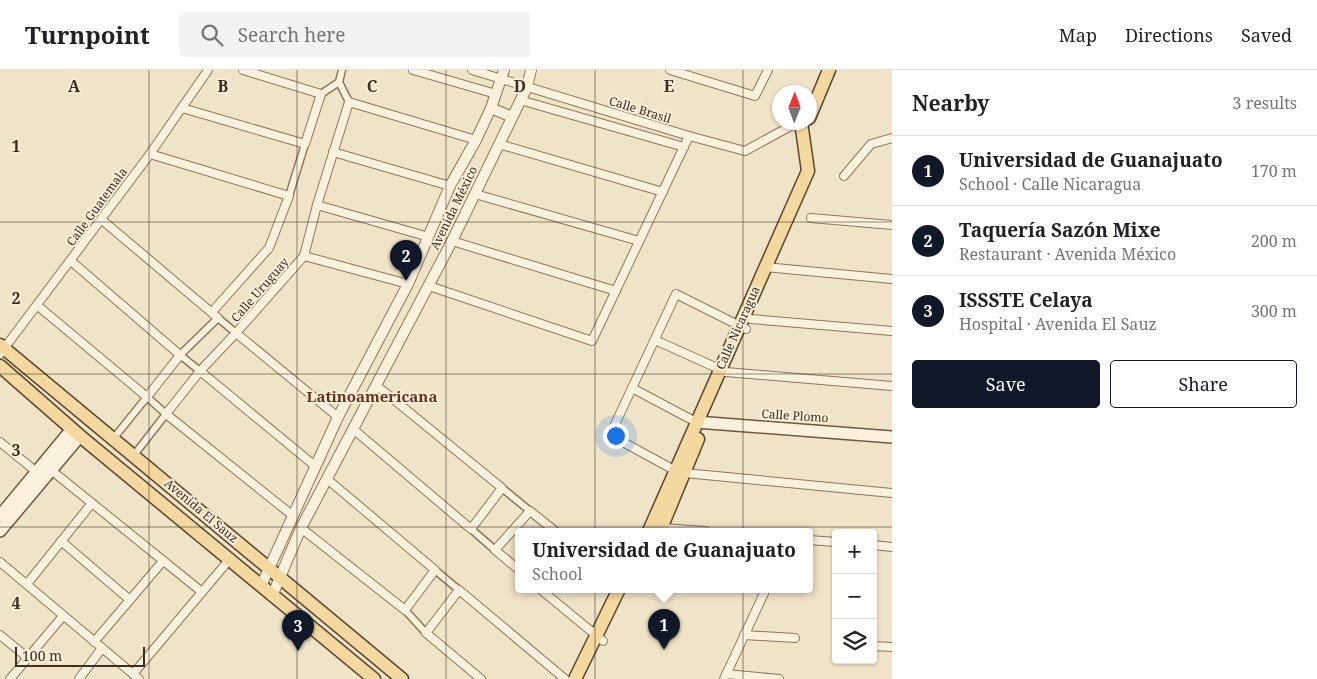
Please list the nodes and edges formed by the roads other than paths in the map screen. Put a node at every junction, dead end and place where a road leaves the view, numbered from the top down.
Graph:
1 (208, 70) edge
2 (243, 70) edge
3 (342, 70) edge
4 (413, 70) edge
5 (472, 70) edge
6 (531, 70) edge
7 (670, 70) edge
8 (768, 70) edge
9 (822, 70) edge
10 (829, 70) edge
11 (503, 74) edge
12 (339, 82) junction
13 (816, 85) edge
14 (526, 86) junction
15 (321, 94) junction
16 (496, 94) junction
17 (520, 100) junction
18 (817, 100) edge
19 (349, 102) junction
20 (182, 108) junction
21 (491, 108) junction
22 (512, 117) junction
23 (785, 130) edge
24 (801, 130) edge
25 (810, 130) edge
26 (689, 136) junction
27 (892, 138) edge
28 (476, 140) junction
29 (305, 144) junction
30 (499, 144) junction
31 (684, 147) junction
32 (334, 152) junction
33 (150, 154) junction
34 (844, 176) dead end
35 (450, 186) junction
36 (663, 192) junction
37 (475, 194) junction
38 (289, 196) junction
39 (317, 205) junction
40 (811, 218) dead end
41 (102, 220) junction
42 (892, 225) edge
43 (429, 237) junction
44 (452, 241) junction
45 (640, 241) junction
46 (304, 256) junction
47 (71, 261) junction
48 (769, 268) junction
49 (892, 279) edge
50 (408, 284) junction
51 (428, 286) junction
52 (616, 291) junction
53 (38, 306) junction
54 (215, 315) junction
55 (745, 322) junction
56 (892, 331) edge
57 (236, 333) junction
58 (655, 340) junction
59 (1, 349) edge
60 (180, 355) junction
61 (0, 366) edge
62 (200, 371) junction
63 (723, 371) junction
64 (376, 385) junction
65 (892, 386) edge
66 (632, 388) junction
67 (147, 397) junction
68 (166, 414) junction
69 (338, 416) junction
70 (700, 422) junction
71 (353, 429) junction
72 (76, 432) junction
73 (892, 438) edge
74 (113, 439) junction
75 (0, 442) edge
76 (134, 455) junction
77 (315, 466) junction
78 (680, 472) junction
79 (44, 474) junction
80 (327, 478) junction
81 (502, 488) junction
82 (892, 493) edge
83 (92, 503) junction
84 (530, 512) junction
85 (292, 515) junction
86 (0, 516) edge
87 (301, 528) junction
88 (515, 528) edge
89 (515, 528) edge
90 (552, 528) edge
91 (651, 528) edge
92 (662, 528) edge
93 (471, 529) junction
94 (0, 531) edge
95 (813, 540) edge
96 (61, 541) junction
97 (832, 542) edge
98 (877, 545) edge
99 (892, 547) edge
100 (495, 550) junction
101 (229, 560) junction
102 (163, 561) junction
103 (0, 562) edge
104 (515, 567) edge
105 (270, 568) junction
106 (435, 570) junction
107 (281, 578) junction
108 (27, 584) junction
109 (261, 586) junction
110 (459, 590) junction
111 (202, 592) junction
112 (545, 593) edge
113 (617, 593) edge
114 (625, 593) edge
115 (764, 593) edge
116 (272, 596) junction
117 (130, 600) junction
118 (405, 610) junction
119 (64, 616) junction
120 (426, 633) junction
121 (0, 634) edge
122 (744, 635) junction
123 (795, 638) dead end
124 (600, 639) junction
125 (94, 642) junction
126 (877, 646) edge
127 (892, 647) edge
128 (102, 648) junction
129 (28, 658) junction
130 (136, 677) edge
131 (725, 677) edge
132 (10, 679) edge
133 (79, 679) edge
134 (374, 679) edge
135 (402, 679) edge
136 (481, 679) edge
137 (565, 679) edge
138 (575, 679) edge
139 (585, 679) edge
140 (779, 679) edge

1 - 20 street, Calle Guatemala
2 - 15 street
3 - 12 street
4 - 16 street
5 - 11 street, Calle Brasil
6 - 14 street, Avenida México
7 - 8 street
9 - 13 main road
10 - 18 main road
11 - 14 street, Calle Brasil
11 - 16 street, Avenida México
12 - 15 street
12 - 19 street
14 - 17 street, Avenida México
14 - 26 street, Calle Brasil
15 - 29 street, Calle Uruguay
16 - 21 street, Avenida México
17 - 22 street, Avenida México
17 - 31 street
19 - 28 street
19 - 32 street, Calle Uruguay
20 - 29 street
20 - 33 street, Calle Guatemala
21 - 22 street
21 - 28 street, Avenida México
22 - 30 street, Avenida México
23 - 26 street, Calle Brasil
24 - 48 main road, Calle Nicaragua
25 - 48 main road, Calle Nicaragua
26 - 31 street
27 - 34 street
28 - 35 street, Avenida México
29 - 38 street, Calle Uruguay
30 - 36 street
30 - 37 street, Avenida México
31 - 36 street
32 - 35 street
32 - 39 street, Calle Uruguay
33 - 38 street
33 - 41 street, Calle Guatemala
35 - 43 street, Avenida México
36 - 45 street
37 - 44 street, Avenida México
37 - 45 street
38 - 54 street, Calle Uruguay
39 - 43 street
39 - 46 street, Calle Uruguay
40 - 42 street
41 - 47 street, Calle Guatemala
41 - 54 street
43 - 50 street, Avenida México
44 - 51 street, Avenida México
44 - 52 street
45 - 52 street
46 - 50 street
46 - 57 street, Calle Uruguay
47 - 53 street, Calle Guatemala
47 - 60 street
48 - 49 street
48 - 55 main road, Calle Nicaragua
50 - 69 street, Avenida México
51 - 52 street
51 - 64 street, Avenida México
53 - 59 street, Calle Guatemala
53 - 67 street
54 - 57 street
54 - 60 street, Calle Uruguay
55 - 56 street
55 - 58 street
55 - 63 main road, Calle Nicaragua
57 - 62 street, Calle Uruguay
57 - 69 street
58 - 63 street
58 - 66 street
59 - 74 main road, Avenida El Sauz
60 - 62 street
60 - 67 street, Calle Uruguay
61 - 72 main road, Avenida El Sauz
62 - 68 street, Calle Uruguay
62 - 77 street
63 - 65 street
63 - 70 main road, Calle Nicaragua
64 - 71 street, Avenida México
64 - 81 street
66 - 70 street
66 - 78 street
67 - 68 street
67 - 74 street, Calle Uruguay
68 - 76 street, Calle Uruguay
68 - 85 street
69 - 77 street, Avenida México
70 - 73 main road, Calle Plomo
70 - 78 main road, Calle Nicaragua
71 - 80 street, Avenida México
71 - 93 street
72 - 79 main road
72 - 101 main road, Avenida El Sauz
74 - 76 main road, Avenida El Sauz
75 - 79 street
76 - 105 main road, Avenida El Sauz
77 - 85 street, Avenida México
78 - 82 street
78 - 91 main road, Calle Nicaragua
78 - 92 main road, Calle Nicaragua
79 - 83 street
79 - 86 main road
79 - 94 main road
80 - 87 street, Avenida México
80 - 106 street
81 - 84 street
81 - 93 street
83 - 96 street
83 - 102 street
84 - 89 street
84 - 90 street
85 - 105 street, Avenida México
87 - 107 street, Avenida México
87 - 118 street
88 - 100 street
93 - 100 street
95 - 97 street
96 - 108 street
96 - 117 street
98 - 99 street
100 - 104 street
101 - 109 main road, Avenida El Sauz
101 - 111 street
102 - 111 street
102 - 117 street
103 - 108 street
105 - 107 main road, Avenida El Sauz
105 - 109 street, Avenida México
106 - 110 street
106 - 118 street
107 - 116 street, Avenida México
107 - 135 main road, Avenida El Sauz
108 - 119 street
109 - 116 main road, Avenida El Sauz
110 - 120 street
110 - 137 street
111 - 130 street
112 - 124 street
113 - 124 main road
114 - 124 main road
115 - 122 street
116 - 134 main road, Avenida El Sauz
117 - 125 street
118 - 120 street
119 - 125 street
119 - 129 street
120 - 136 street
121 - 129 street
122 - 123 street
122 - 131 street
124 - 138 main road
124 - 139 main road
125 - 128 street
126 - 127 street
128 - 130 street
128 - 133 street
129 - 132 street
131 - 140 street

